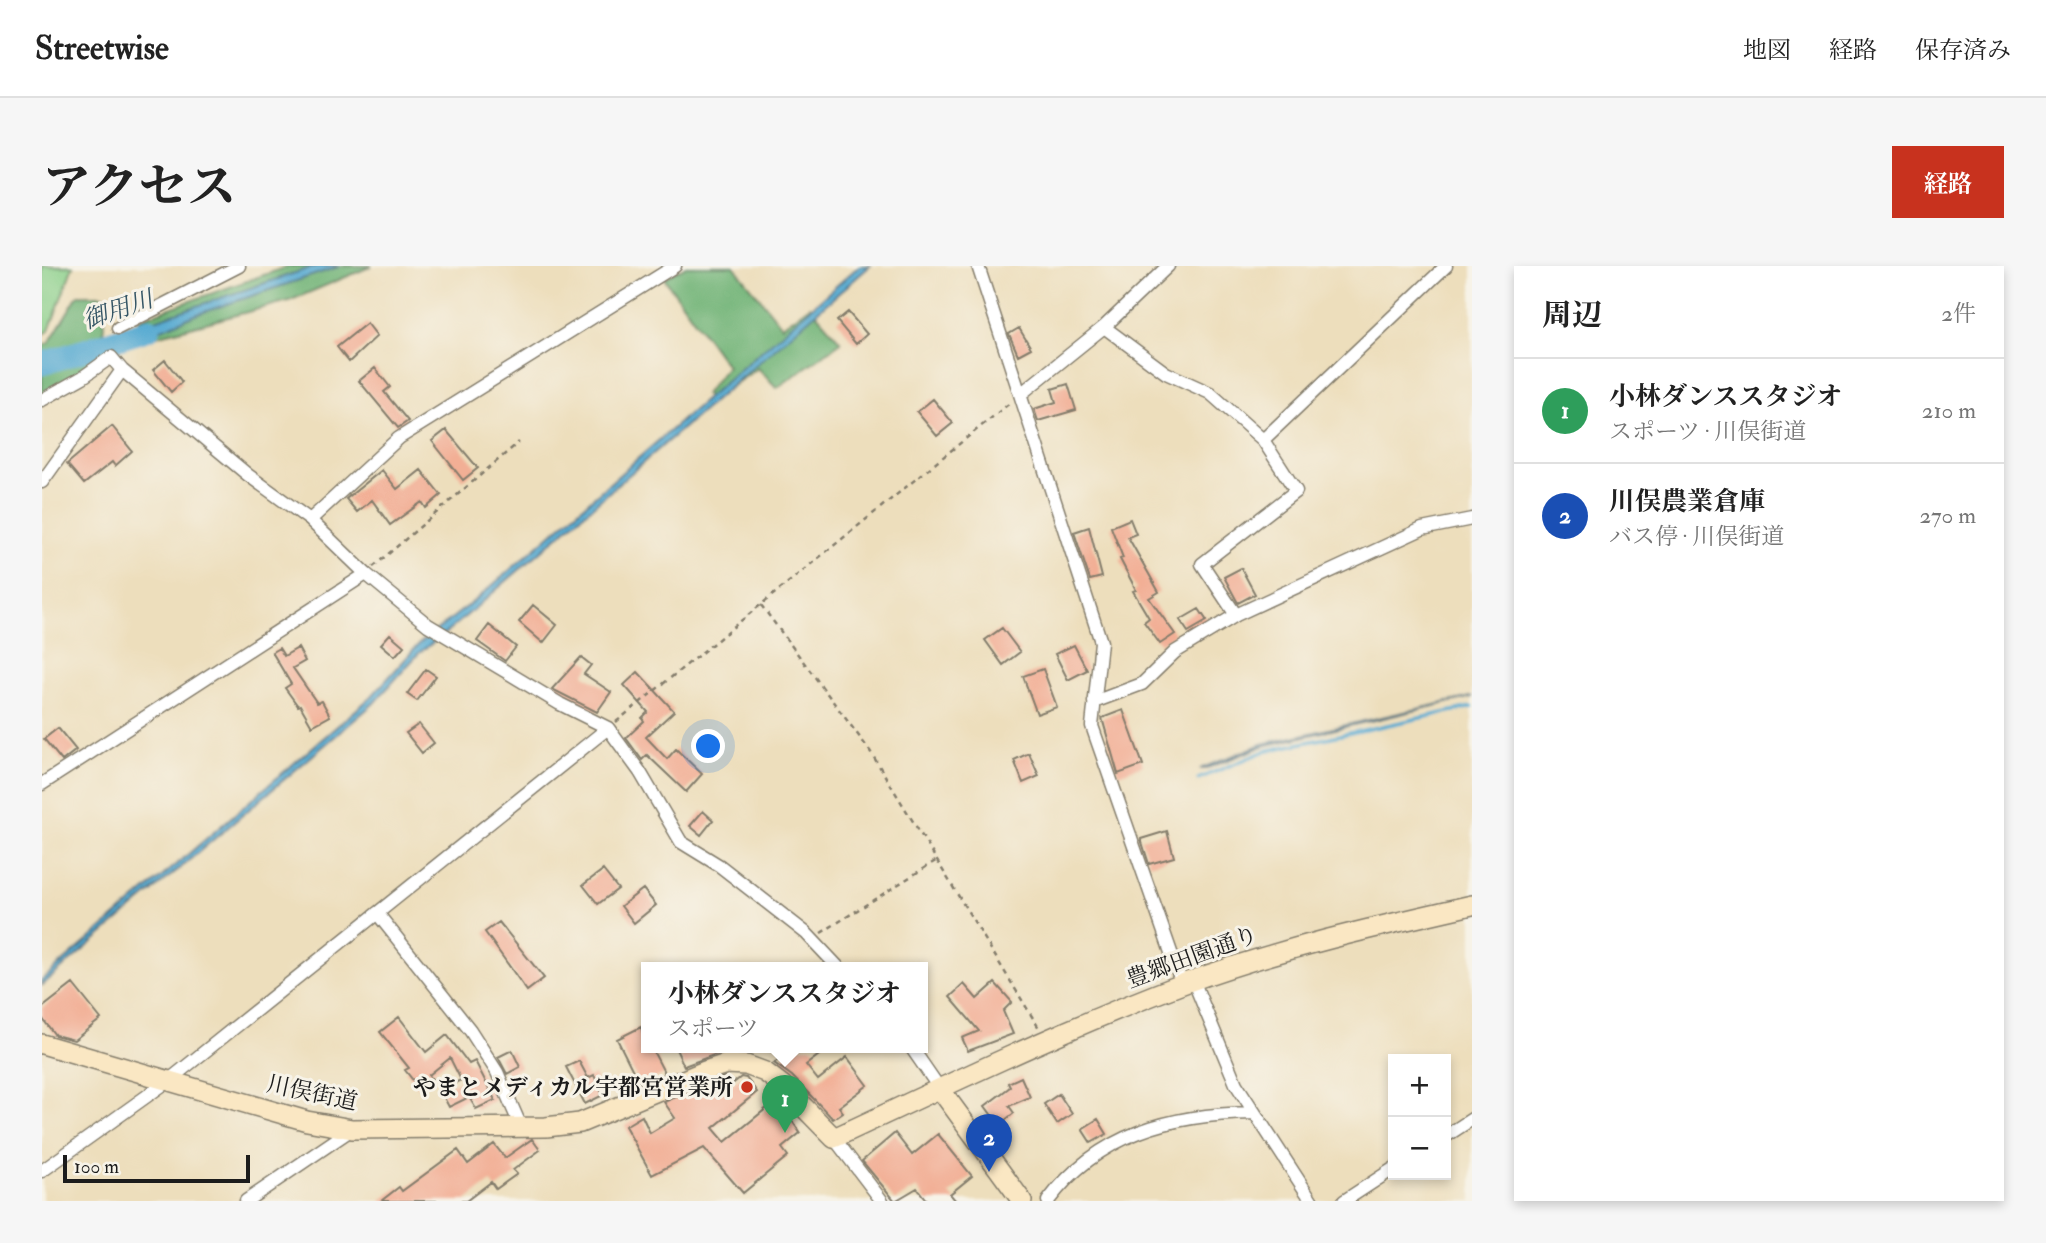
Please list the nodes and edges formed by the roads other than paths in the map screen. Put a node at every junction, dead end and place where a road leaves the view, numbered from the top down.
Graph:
1 (239, 266) edge
2 (675, 266) edge
3 (978, 266) edge
4 (1168, 266) edge
5 (1446, 266) edge
6 (1104, 327) junction
7 (118, 328) dead end
8 (122, 370) junction
9 (1022, 393) junction
10 (42, 400) edge
11 (1263, 440) junction
12 (42, 482) edge
13 (1472, 519) edge
14 (310, 520) junction
15 (366, 573) junction
16 (1236, 615) junction
17 (1094, 702) junction
18 (608, 729) junction
19 (42, 784) edge
20 (1472, 905) edge
21 (377, 913) junction
22 (833, 962) edge
23 (1187, 982) junction
24 (42, 1044) edge
25 (915, 1053) edge
26 (168, 1081) junction
27 (940, 1089) junction
28 (1254, 1112) junction
29 (1472, 1119) edge
30 (521, 1127) junction
31 (352, 1129) junction
32 (1451, 1133) edge
33 (834, 1138) junction
34 (42, 1171) edge
35 (1388, 1172) edge
36 (246, 1201) edge
37 (881, 1201) edge
38 (1022, 1201) edge
39 (1048, 1201) edge
40 (1312, 1201) edge
41 (1344, 1201) edge

1 - 7 street
2 - 14 street
3 - 9 street
4 - 6 street
5 - 11 street
6 - 9 street
6 - 11 street
8 - 10 street
8 - 12 street
8 - 14 street
9 - 17 street
11 - 16 street
13 - 16 street
14 - 15 street
15 - 18 street
15 - 19 street
16 - 17 street
17 - 23 street
18 - 21 street
18 - 22 street
20 - 23 main road, 豊郷田園通り
21 - 26 street
21 - 30 street
23 - 27 main road, 豊郷田園通り
23 - 28 street
24 - 26 main road, 川俣街道
25 - 27 street
26 - 31 main road, 川俣街道
26 - 34 street
27 - 33 main road
27 - 38 main road
28 - 39 street
28 - 40 street
29 - 32 street
30 - 31 main road, 川俣街道
30 - 33 main road, 川俣街道
31 - 36 street
33 - 37 street, 川俣街道
35 - 41 street

